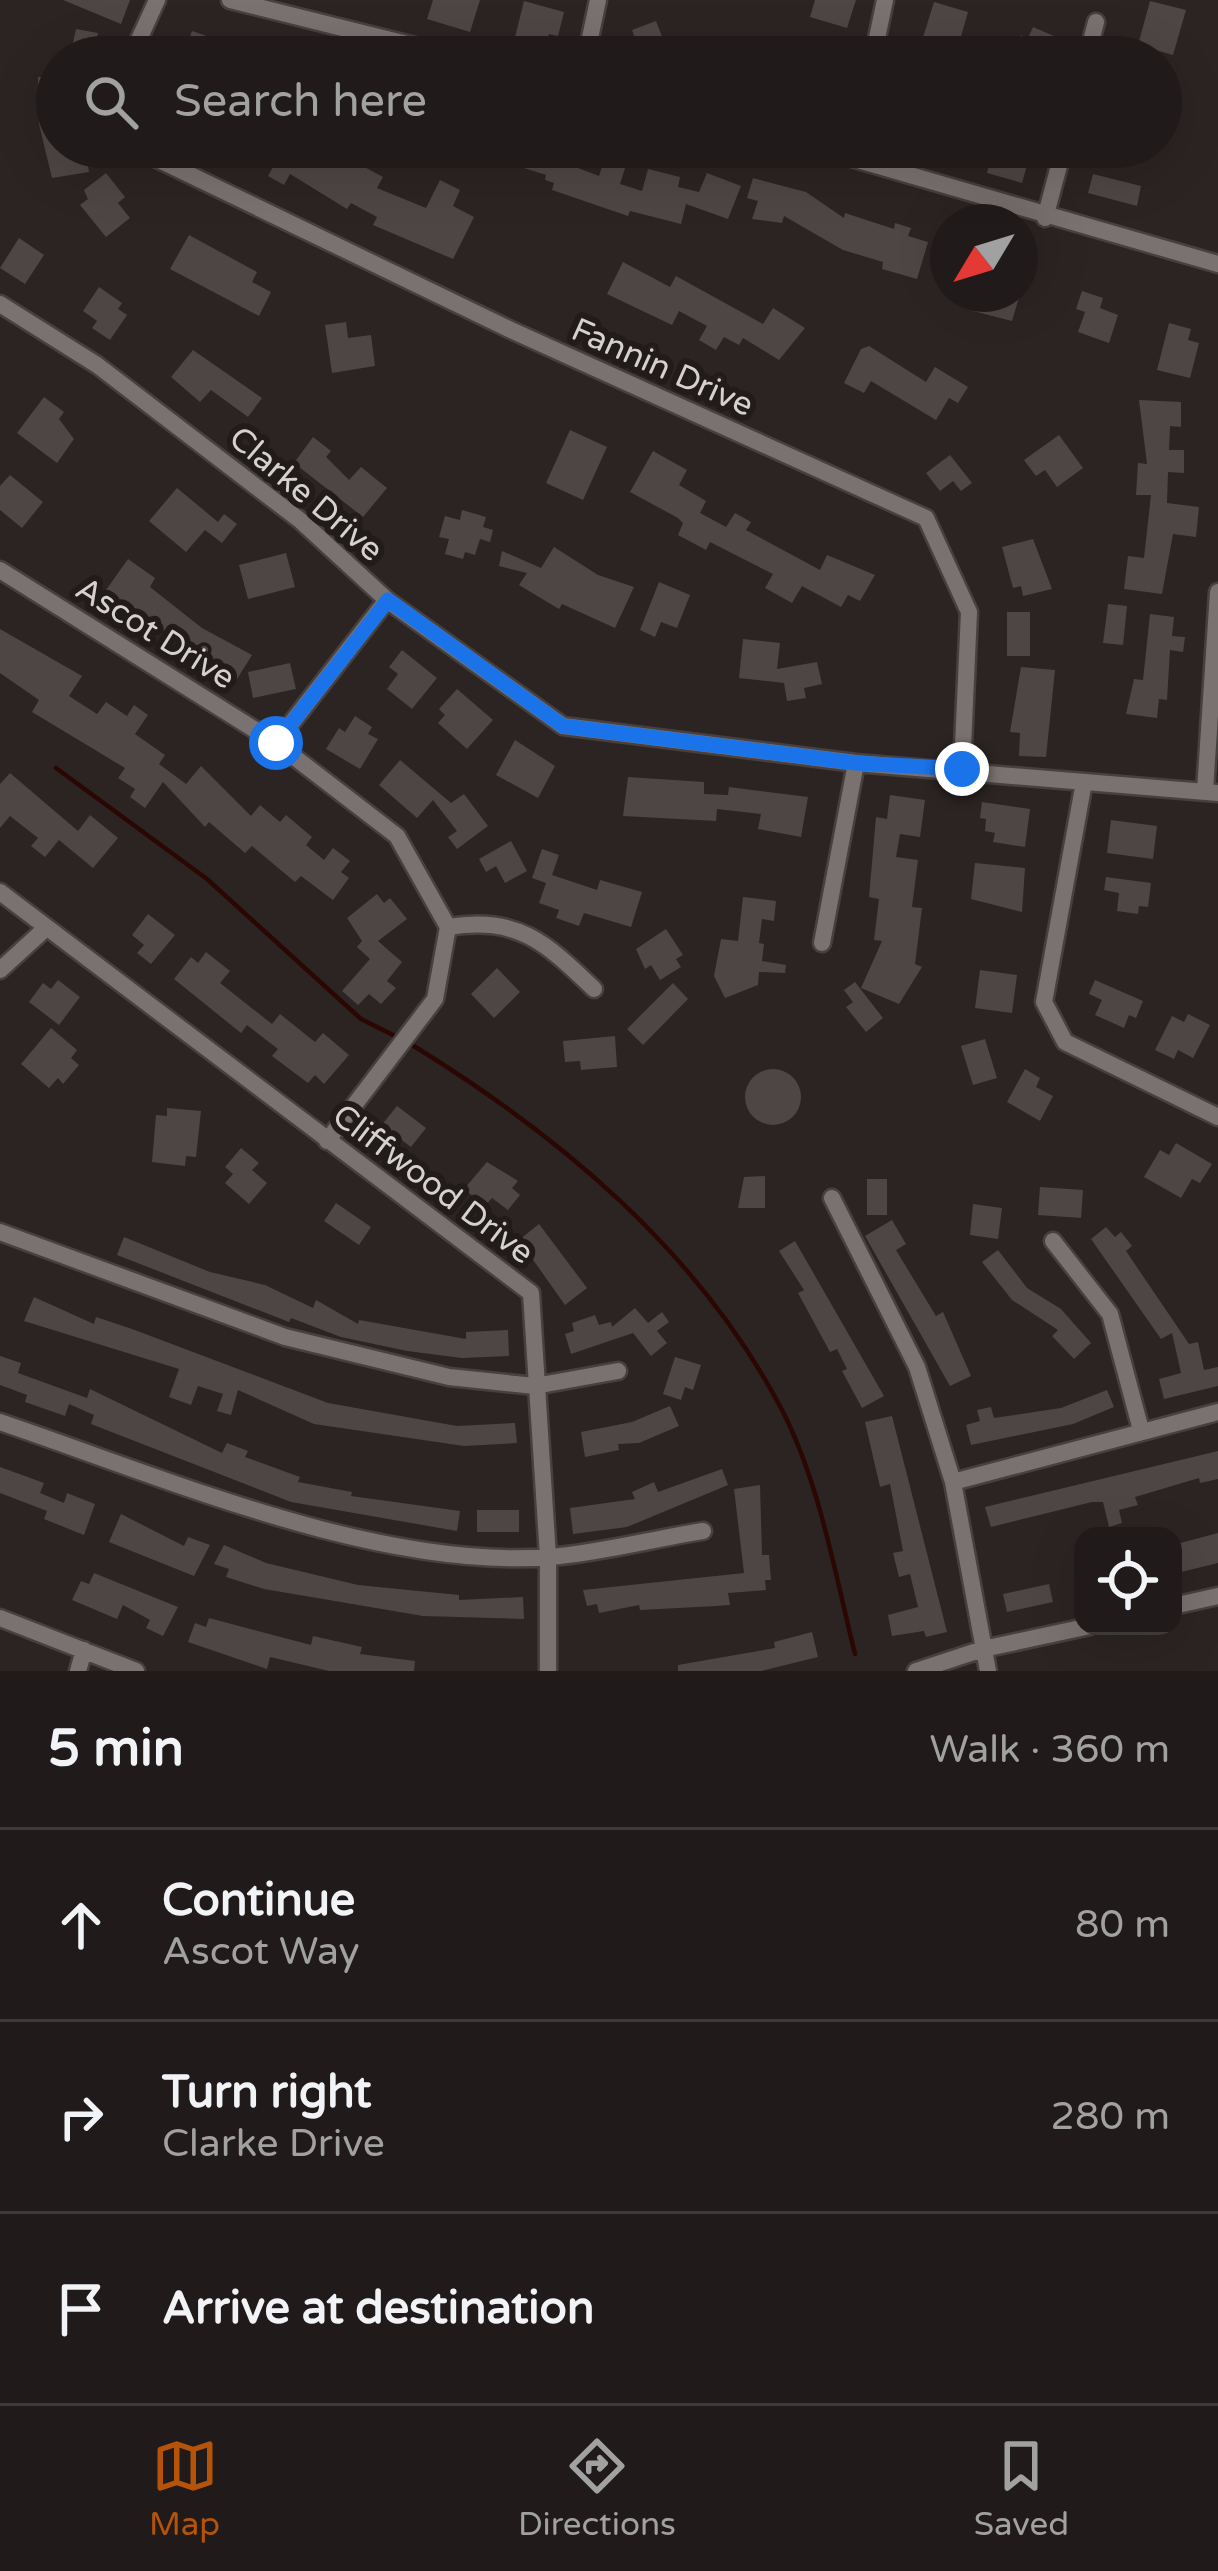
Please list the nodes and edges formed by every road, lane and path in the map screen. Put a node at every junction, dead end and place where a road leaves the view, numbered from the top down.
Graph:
1 (157, 0) edge
2 (230, 0) edge
3 (598, 0) edge
4 (886, 0) edge
5 (1096, 22) dead end
6 (141, 36) edge
7 (375, 36) edge
8 (590, 36) edge
9 (878, 36) edge
10 (1092, 36) edge
11 (176, 168) edge
12 (900, 168) edge
13 (1059, 168) edge
14 (1046, 218) junction
15 (1218, 264) edge
16 (0, 304) edge
17 (0, 570) edge
18 (1218, 592) edge
19 (388, 600) junction
20 (276, 743) junction
21 (856, 763) junction
22 (962, 769) junction
23 (1084, 782) junction
24 (1211, 792) edge
25 (0, 892) edge
26 (46, 928) junction
27 (448, 928) junction
28 (822, 943) dead end
29 (0, 970) edge
30 (594, 989) dead end
31 (1218, 1118) edge
32 (327, 1141) junction
33 (832, 1198) dead end
34 (0, 1232) edge
35 (1053, 1240) dead end
36 (618, 1370) dead end
37 (535, 1386) junction
38 (1218, 1412) edge
39 (0, 1422) edge
40 (1141, 1430) junction
41 (953, 1482) junction
42 (703, 1531) dead end
43 (548, 1557) junction
44 (1218, 1596) edge
45 (1182, 1604) edge
46 (0, 1618) edge
47 (1074, 1629) edge
48 (983, 1649) junction
49 (84, 1650) junction
50 (78, 1671) edge
51 (136, 1671) edge
52 (548, 1671) edge
53 (916, 1671) edge
54 (988, 1671) edge

1 - 6 street
2 - 7 street
3 - 8 street
4 - 9 street
5 - 10 street
11 - 22 street, Fannin Drive
12 - 14 street
13 - 14 street
14 - 15 street
16 - 19 street, Clarke Drive
17 - 20 street, Ascot Drive
18 - 24 street
19 - 20 street
19 - 21 street, Clarke Drive
20 - 27 street, Ascot Drive
21 - 22 street, Clarke Drive
21 - 28 street
22 - 23 street, Clarke Drive
23 - 24 street, Clarke Drive
23 - 31 street
25 - 26 street, Cliffwood Drive
26 - 29 street
26 - 32 street, Cliffwood Drive
27 - 30 street
27 - 32 street
32 - 37 street, Cliffwood Drive
33 - 41 street
34 - 37 street
35 - 40 street
36 - 37 street
37 - 43 street, Cliffwood Drive
38 - 40 street
39 - 43 street
40 - 41 street
41 - 48 street
42 - 43 street
43 - 52 street, Cliffwood Drive
44 - 45 street
46 - 49 street
47 - 48 street
48 - 53 street
48 - 54 street
49 - 50 street
49 - 51 street

